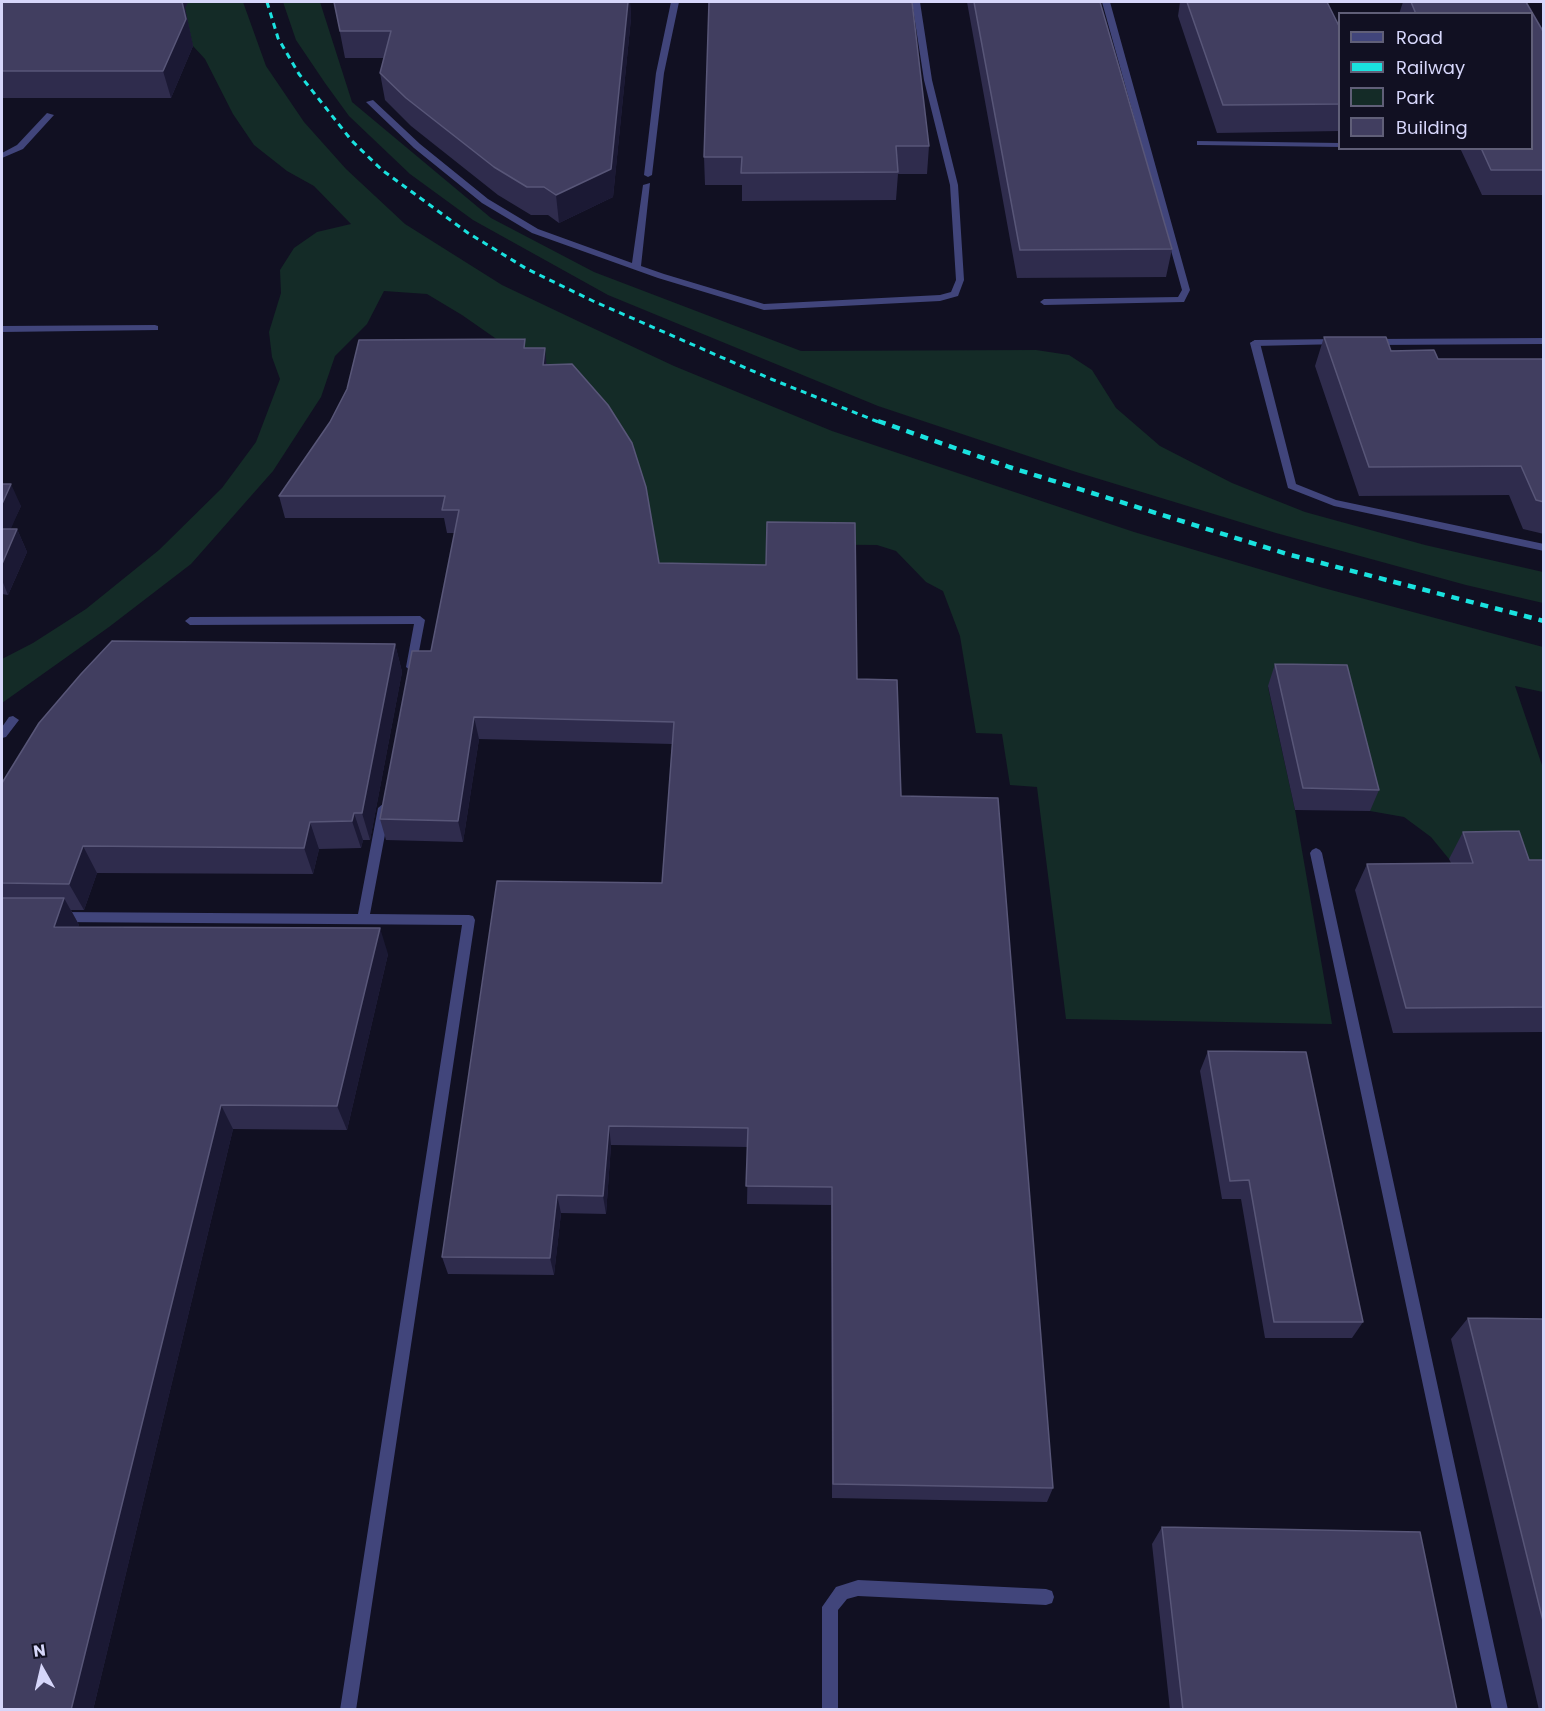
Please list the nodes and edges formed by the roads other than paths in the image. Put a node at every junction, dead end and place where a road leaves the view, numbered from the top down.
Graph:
1 (675, 2) edge
2 (916, 2) edge
3 (1106, 2) edge
4 (370, 102) dead end
5 (50, 115) dead end
6 (1200, 143) dead end
7 (1338, 145) edge
8 (2, 156) edge
9 (648, 175) dead end
10 (647, 185) dead end
11 (636, 267) junction
12 (1044, 302) dead end
13 (155, 328) dead end
14 (2, 329) edge
15 (1544, 341) edge
16 (1348, 342) edge
17 (1359, 342) edge
18 (1544, 548) edge
19 (190, 621) dead end
20 (409, 677) edge
21 (13, 720) dead end
22 (2, 734) edge
23 (387, 793) edge
24 (1316, 853) dead end
25 (48, 917) edge
26 (363, 920) junction
27 (1046, 1597) dead end
28 (348, 1710) edge
29 (830, 1710) edge
30 (1500, 1710) edge

1 - 9 street
2 - 11 street
3 - 12 street
4 - 11 street
5 - 8 street
6 - 7 street
10 - 11 street
13 - 14 street
15 - 17 street
16 - 18 street
19 - 20 street
21 - 22 street
23 - 26 street
24 - 30 street
25 - 26 street
26 - 28 street
27 - 29 street

